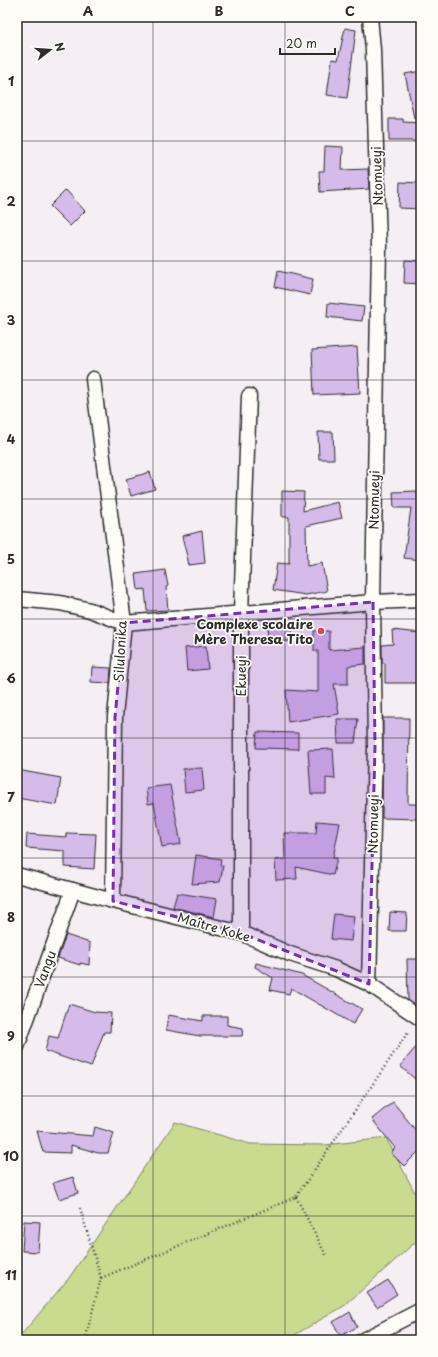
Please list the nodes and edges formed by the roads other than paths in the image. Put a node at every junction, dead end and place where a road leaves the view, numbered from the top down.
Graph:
1 (370, 17) edge
2 (93, 379) dead end
3 (248, 396) dead end
4 (17, 599) edge
5 (421, 600) edge
6 (372, 602) junction
7 (240, 613) junction
8 (124, 624) junction
9 (17, 875) edge
10 (73, 890) junction
11 (113, 901) junction
12 (241, 933) junction
13 (369, 984) junction
14 (420, 1018) edge
15 (17, 1047) edge
16 (421, 1310) edge
17 (362, 1340) edge

1 - 6 street, Ntomueyi
2 - 8 street, Silulonika
3 - 7 street, Ekueyi
4 - 8 street
5 - 6 street
6 - 7 street
6 - 13 street, Ntomueyi
7 - 8 street
7 - 12 street, Ekueyi
8 - 11 street, Silulonika
9 - 10 street, Maître Koke
10 - 11 street, Maître Koke
10 - 15 street, Vangu
11 - 12 street, Maître Koke
12 - 13 street, Maître Koke
13 - 14 street, Maître Koke
16 - 17 street

